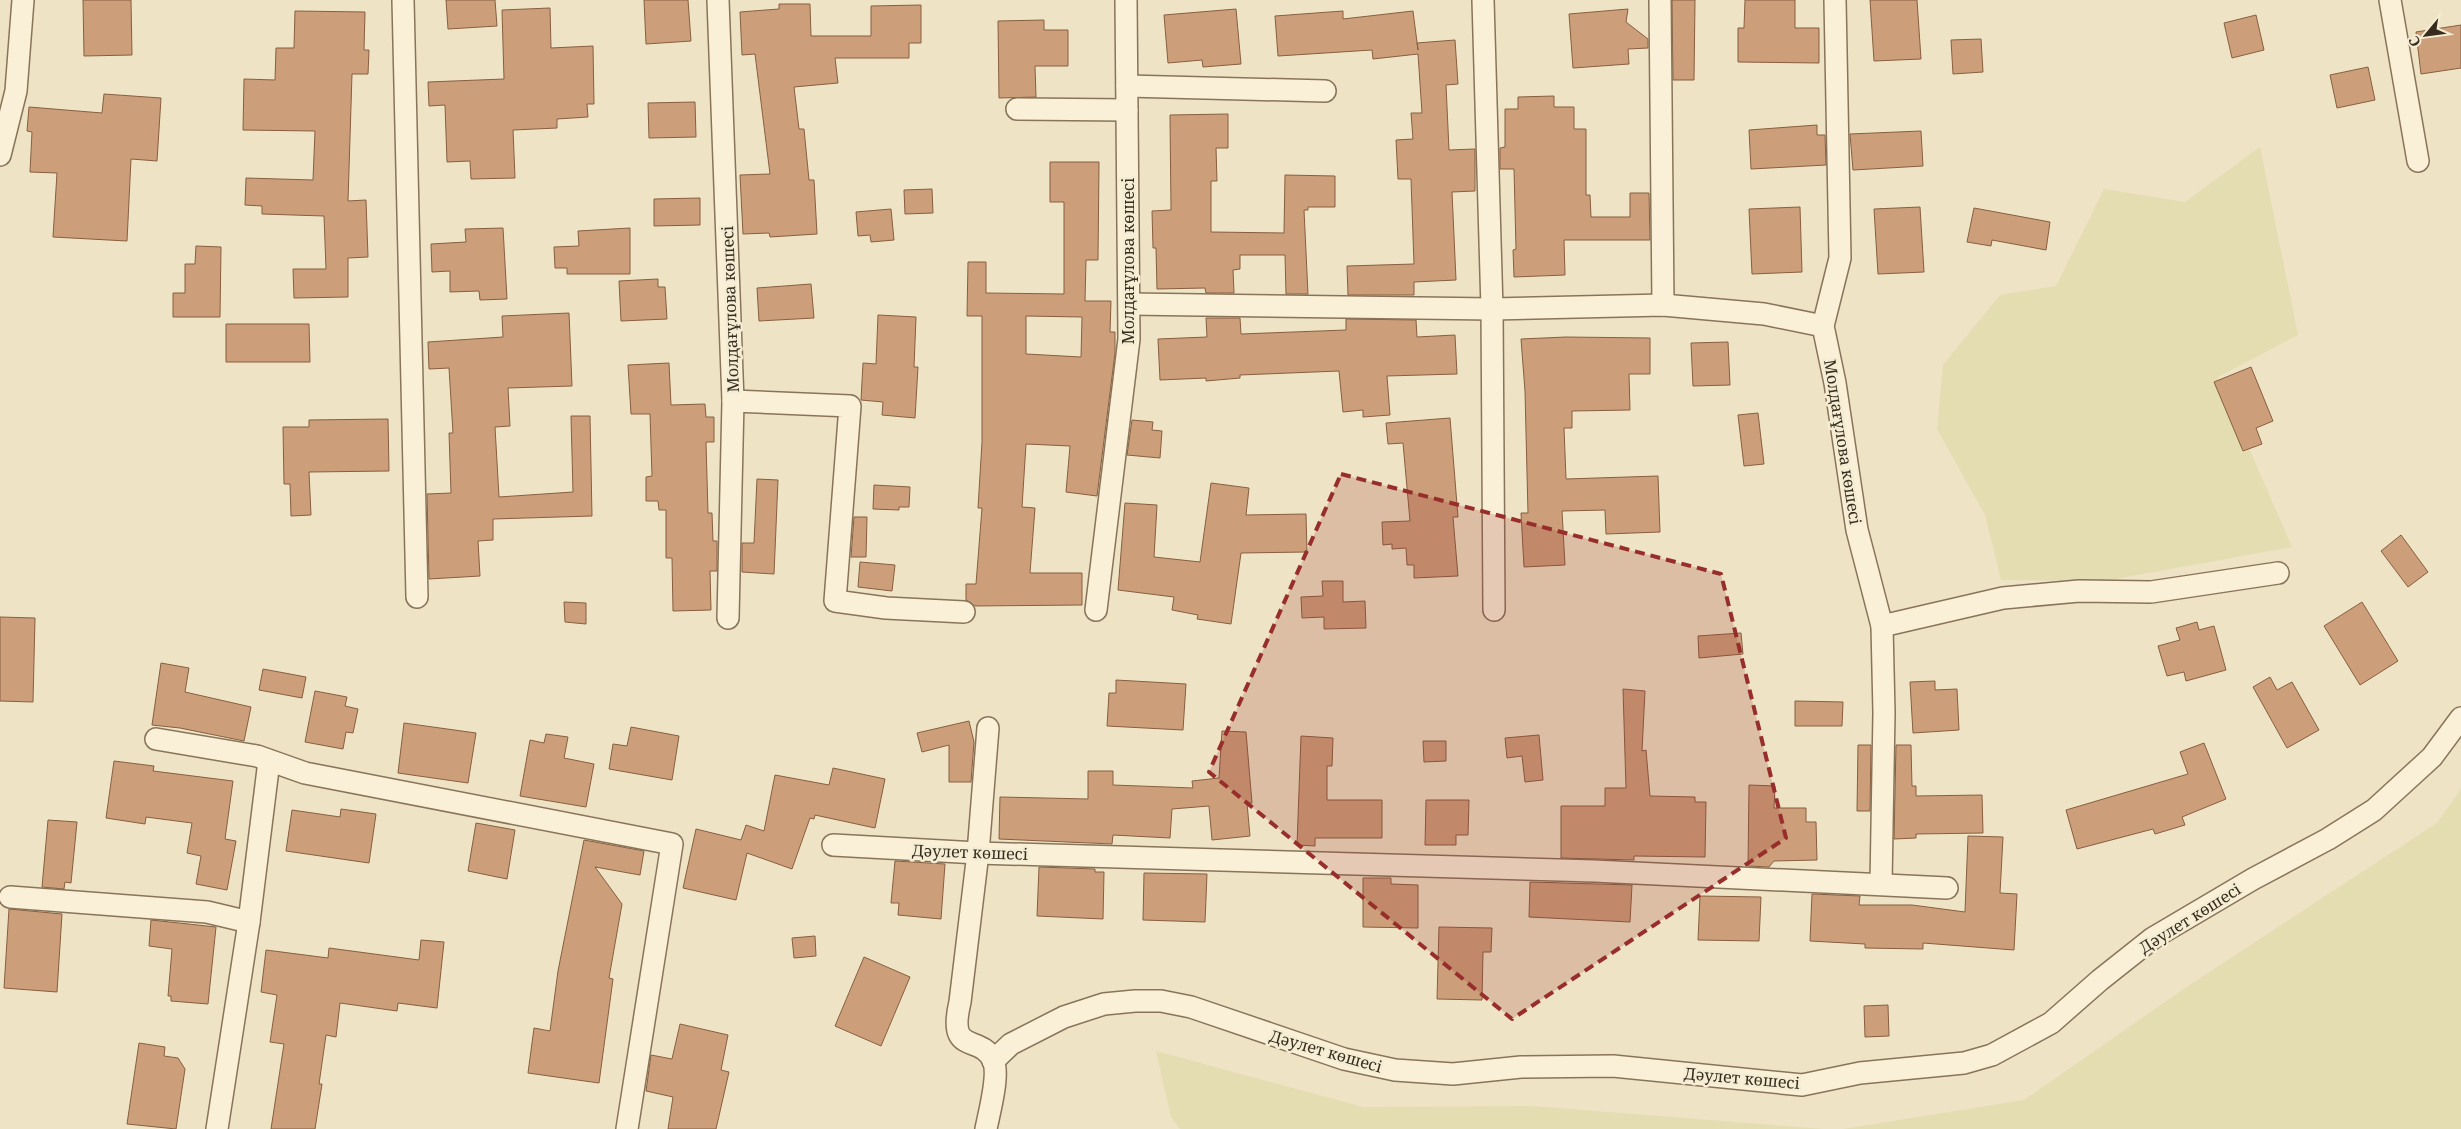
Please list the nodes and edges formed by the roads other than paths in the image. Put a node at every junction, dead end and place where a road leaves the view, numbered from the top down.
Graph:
1 (23, 0) edge
2 (404, 0) edge
3 (718, 0) edge
4 (1126, 0) edge
5 (1483, 0) edge
6 (1660, 0) edge
7 (1835, 0) edge
8 (2390, 0) edge
9 (1127, 86) junction
10 (1325, 91) dead end
11 (1017, 109) dead end
12 (1127, 110) junction
13 (0, 155) edge
14 (2418, 161) dead end
15 (1130, 304) junction
16 (1663, 305) junction
17 (1492, 308) junction
18 (1823, 326) junction
19 (733, 402) junction
20 (2278, 573) dead end
21 (417, 597) dead end
22 (1096, 610) dead end
23 (1494, 610) dead end
24 (964, 612) dead end
25 (728, 618) dead end
26 (1882, 626) junction
27 (2461, 718) edge
28 (988, 728) dead end
29 (156, 738) dead end
30 (269, 762) junction
31 (833, 845) dead end
32 (978, 854) junction
33 (1881, 884) junction
34 (1947, 888) dead end
35 (10, 897) dead end
36 (248, 922) junction
37 (993, 1061) junction
38 (217, 1129) edge
39 (627, 1129) edge
40 (986, 1129) edge

1 - 13 street
2 - 21 street
3 - 19 street, Молдағұлова көшесі
4 - 9 street, Молдағұлова көшесі
5 - 17 street
6 - 16 street
7 - 18 street, Молдағұлова көшесі
8 - 14 street
9 - 10 street
9 - 12 street, Молдағұлова көшесі
11 - 12 street
12 - 15 street, Молдағұлова көшесі
15 - 17 street
15 - 22 street, Молдағұлова көшесі
16 - 17 street
16 - 18 street
17 - 23 street
18 - 26 street, Молдағұлова көшесі
19 - 24 street
19 - 25 street, Молдағұлова көшесі
20 - 26 street
26 - 33 street, Молдағұлова көшесі
27 - 37 street, Дәулет көшесі
28 - 32 street
29 - 30 street
30 - 36 street
30 - 39 street
31 - 32 street, Дәулет көшесі
32 - 33 street, Дәулет көшесі
32 - 37 street
33 - 34 street, Дәулет көшесі
35 - 36 street
36 - 38 street
37 - 40 street

